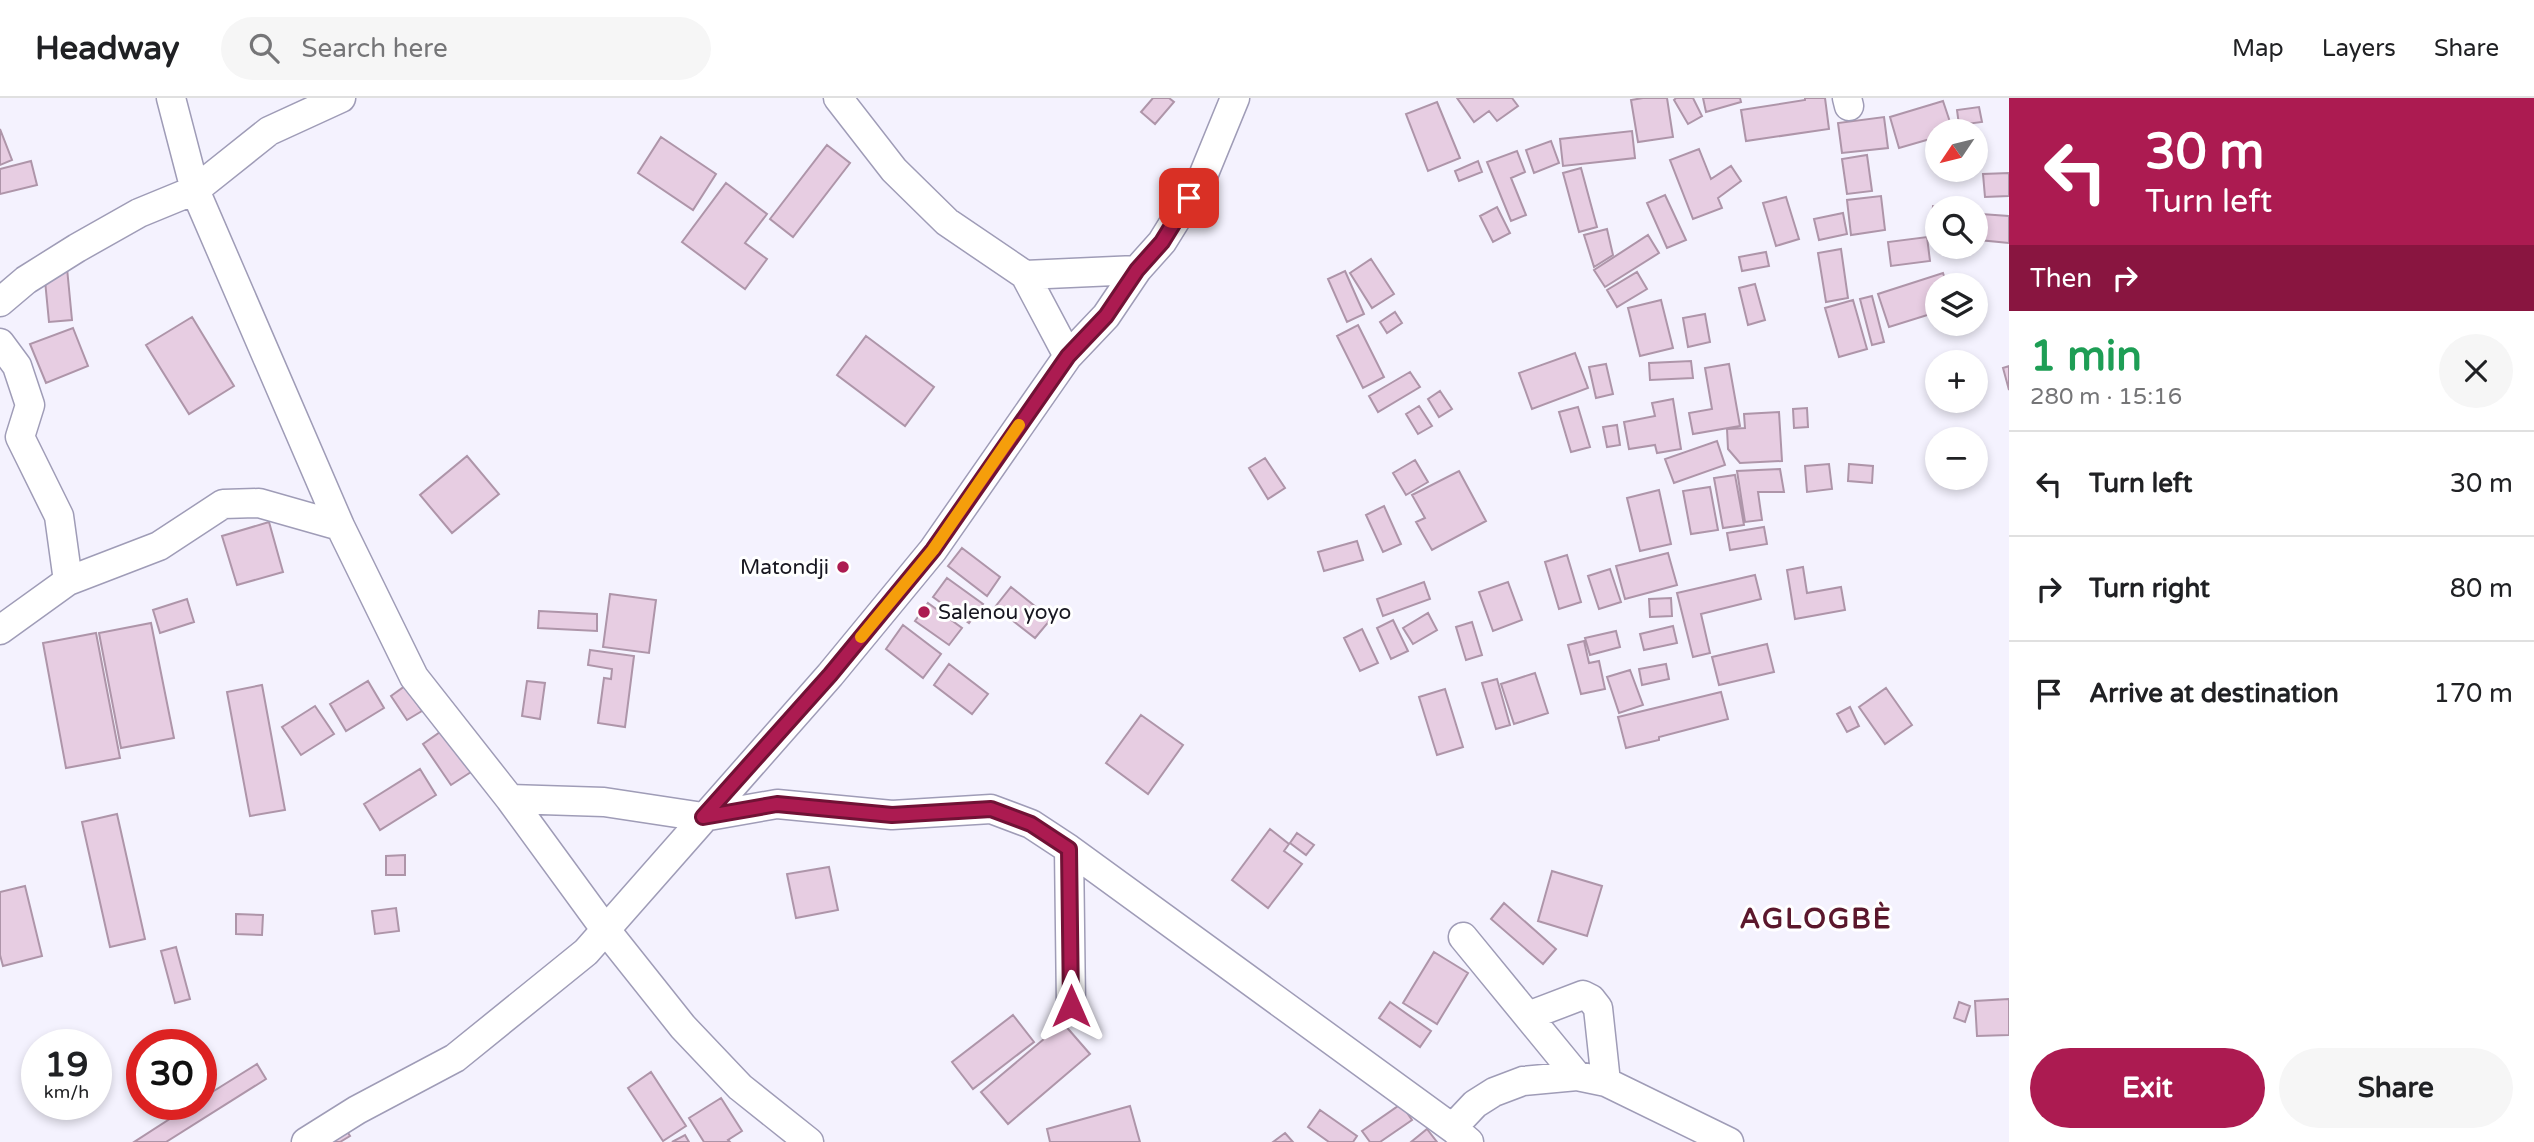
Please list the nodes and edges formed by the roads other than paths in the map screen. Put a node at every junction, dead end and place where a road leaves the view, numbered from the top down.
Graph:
1 (171, 98) edge
2 (341, 98) edge
3 (838, 98) edge
4 (1235, 98) edge
5 (195, 190) junction
6 (1137, 270) junction
7 (1025, 275) junction
8 (0, 303) edge
9 (0, 343) edge
10 (1068, 356) junction
11 (340, 526) junction
12 (68, 581) junction
13 (0, 630) edge
14 (509, 799) junction
15 (703, 817) junction
16 (1069, 849) junction
17 (605, 929) junction
18 (1463, 937) dead end
19 (1071, 1006) dead end
20 (1528, 1016) junction
21 (1577, 1076) junction
22 (1606, 1082) junction
23 (1462, 1136) edge
24 (306, 1142) edge
25 (809, 1142) edge
26 (1729, 1142) edge

1 - 5 street
2 - 5 street
3 - 7 street
4 - 6 street
5 - 8 street
5 - 11 street
6 - 7 street
6 - 10 street
7 - 10 street
9 - 12 street
10 - 15 street
11 - 12 street
11 - 14 street
12 - 13 street
14 - 15 street
14 - 17 street
15 - 16 street
15 - 17 street
16 - 19 street
16 - 23 street
17 - 24 street
17 - 25 street
18 - 20 street
20 - 21 street
20 - 22 street
21 - 22 street
21 - 23 street
22 - 26 street

